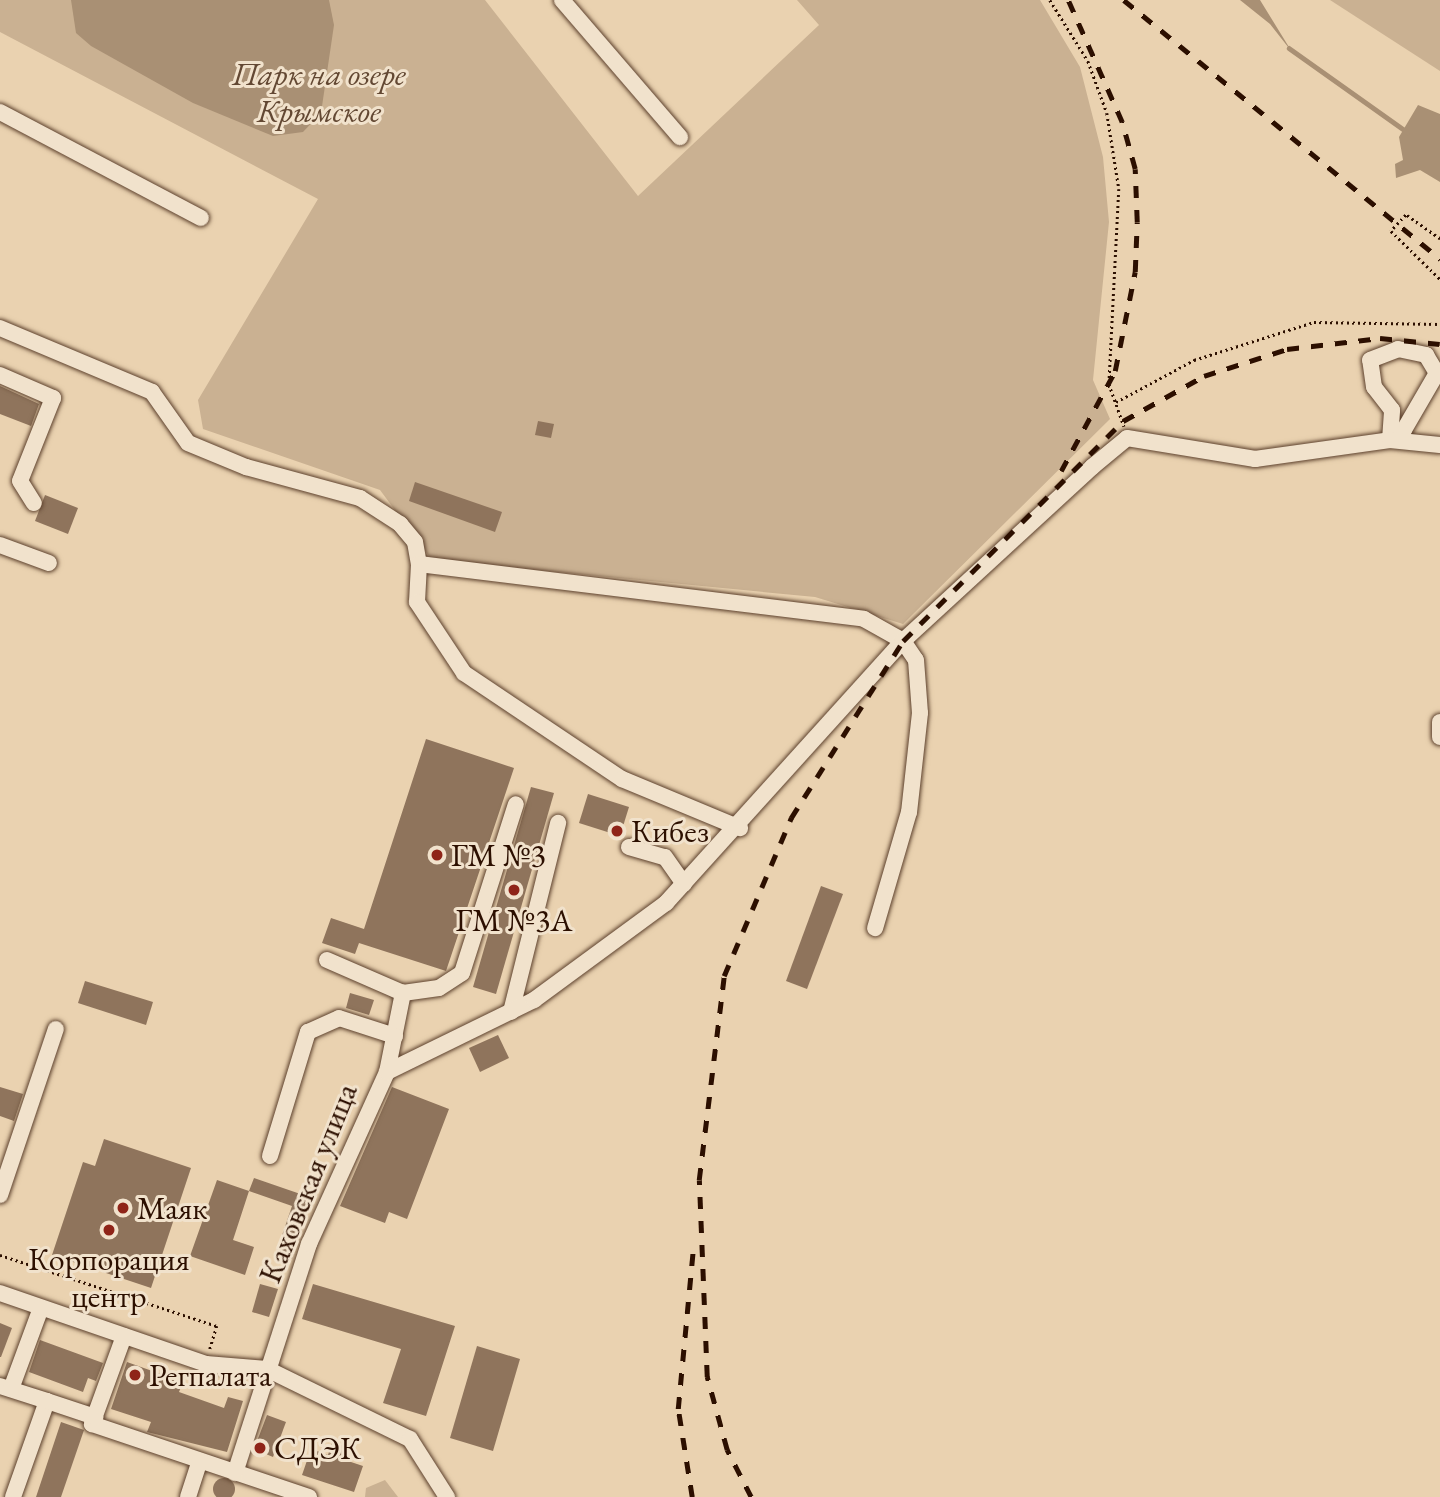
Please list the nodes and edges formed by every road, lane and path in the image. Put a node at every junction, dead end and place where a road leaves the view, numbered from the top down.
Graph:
1 (562, 0) edge
2 (1050, 0) edge
3 (0, 112) edge
4 (680, 137) dead end
5 (201, 218) dead end
6 (1440, 239) edge
7 (1440, 279) edge
8 (1440, 324) edge
9 (0, 328) edge
10 (0, 374) edge
11 (1116, 402) junction
12 (1127, 438) junction
13 (1390, 440) junction
14 (1440, 445) edge
15 (34, 503) dead end
16 (0, 545) edge
17 (49, 563) dead end
18 (419, 564) junction
19 (904, 641) junction
20 (1440, 723) edge
21 (1440, 737) edge
22 (516, 804) dead end
23 (558, 823) dead end
24 (740, 828) junction
25 (629, 847) dead end
26 (684, 884) junction
27 (875, 928) dead end
28 (327, 960) dead end
29 (403, 993) junction
30 (511, 1012) junction
31 (56, 1029) dead end
32 (395, 1036) junction
33 (387, 1072) junction
34 (270, 1156) dead end
35 (1, 1187) edge
36 (0, 1255) edge
37 (0, 1293) edge
38 (41, 1308) junction
39 (124, 1336) junction
40 (206, 1364) junction
41 (267, 1369) junction
42 (6, 1387) edge
43 (47, 1401) junction
44 (95, 1417) junction
45 (200, 1461) junction
46 (235, 1473) junction
47 (13, 1497) edge
48 (188, 1497) edge
49 (309, 1497) edge
50 (447, 1497) edge

1 - 4 street
2 - 11 path
3 - 5 street
6 - 7 path
8 - 11 path
9 - 18 street
10 - 15 street
11 - 12 path
12 - 13 street
12 - 19 street, Каховская улица
13 - 13 street
13 - 14 street
16 - 17 street
18 - 19 street
18 - 24 street
19 - 24 street, Каховская улица
19 - 27 street
20 - 21 street
22 - 29 street
23 - 30 street
24 - 26 street, Каховская улица
25 - 26 street
26 - 30 street, Каховская улица
28 - 29 street
29 - 32 street
30 - 33 street, Каховская улица
31 - 35 street
32 - 33 street
32 - 34 street
33 - 41 street, Каховская улица
36 - 40 path
37 - 38 street
38 - 39 street
38 - 42 street
39 - 40 street
39 - 44 street
40 - 41 street
41 - 46 street, Каховская улица
41 - 50 street
42 - 43 street
43 - 44 street
43 - 47 street
44 - 45 street
45 - 46 street
45 - 48 street
46 - 49 street

